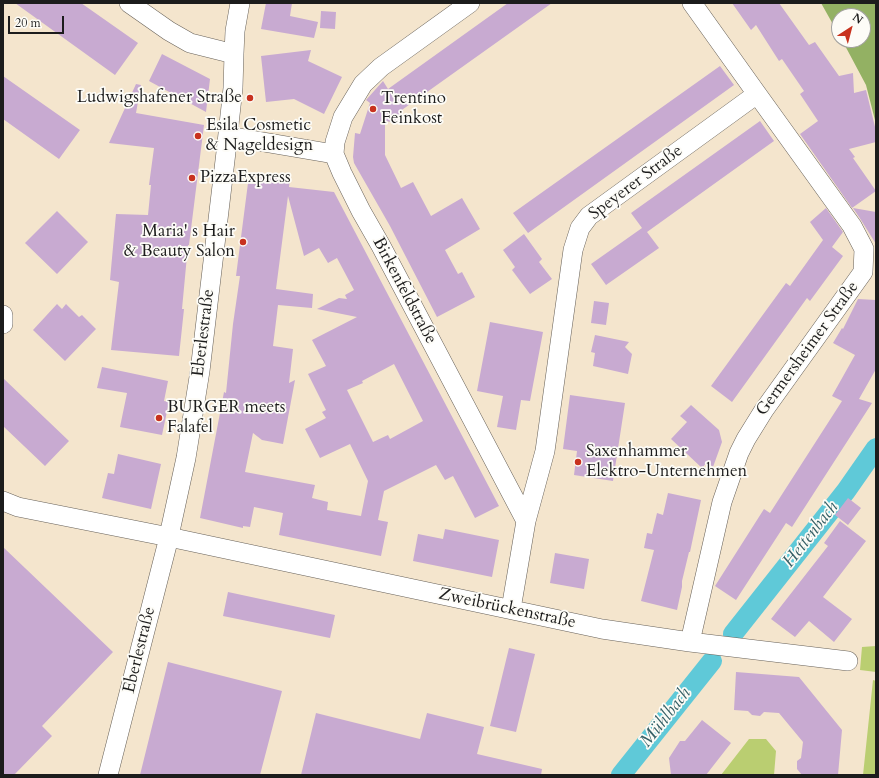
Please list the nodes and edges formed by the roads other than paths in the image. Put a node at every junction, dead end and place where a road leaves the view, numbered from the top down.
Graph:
1 (129, 3) edge
2 (240, 3) edge
3 (470, 3) edge
4 (692, 3) edge
5 (234, 54) junction
6 (757, 94) junction
7 (228, 136) junction
8 (334, 154) junction
9 (3, 315) edge
10 (3, 324) edge
11 (3, 501) edge
12 (526, 521) junction
13 (169, 537) junction
14 (510, 609) junction
15 (690, 642) junction
16 (848, 661) dead end
17 (108, 775) edge

1 - 5 street
2 - 5 street, Eberlestraße
3 - 8 street
4 - 6 street, Germersheimer Straße
5 - 7 street, Eberlestraße
6 - 12 street, Speyerer Straße
6 - 15 street, Germersheimer Straße
7 - 8 street
7 - 13 street, Eberlestraße
8 - 12 street, Birkenfeldstraße
9 - 10 street
11 - 13 street, Zweibrückenstraße
12 - 14 street
13 - 14 street, Zweibrückenstraße
13 - 17 street, Eberlestraße
14 - 15 street, Zweibrückenstraße
15 - 16 street, Zweibrückenstraße

